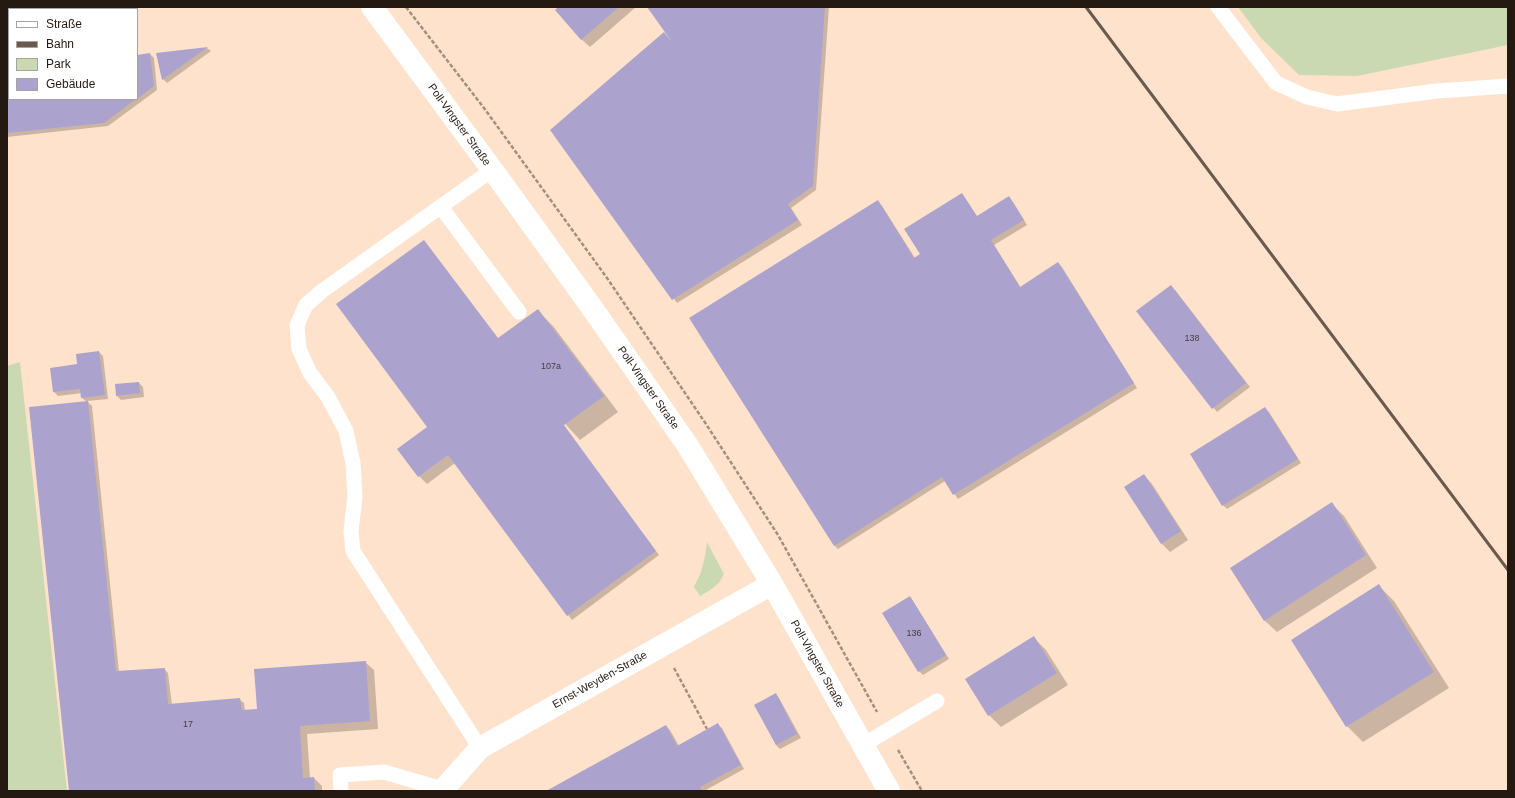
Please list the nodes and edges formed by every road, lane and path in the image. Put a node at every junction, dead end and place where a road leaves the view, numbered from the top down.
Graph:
1 (372, 7) edge
2 (1218, 7) edge
3 (1508, 86) edge
4 (492, 170) junction
5 (441, 207) junction
6 (519, 312) dead end
7 (772, 584) junction
8 (662, 646) junction
9 (937, 701) dead end
10 (707, 729) dead end
11 (863, 745) junction
12 (480, 748) junction
13 (442, 790) edge
14 (341, 791) edge
15 (888, 791) edge

1 - 4 street, Poll-Vingster Straße
2 - 3 lane
4 - 5 lane
4 - 7 street, Poll-Vingster Straße
5 - 6 lane
5 - 12 lane
7 - 8 street, Ernst-Weyden-Straße
7 - 11 street, Poll-Vingster Straße
8 - 10 path
8 - 12 street, Ernst-Weyden-Straße
9 - 11 lane
11 - 15 street, Poll-Vingster Straße
12 - 13 street, Ernst-Weyden-Straße
13 - 14 lane

